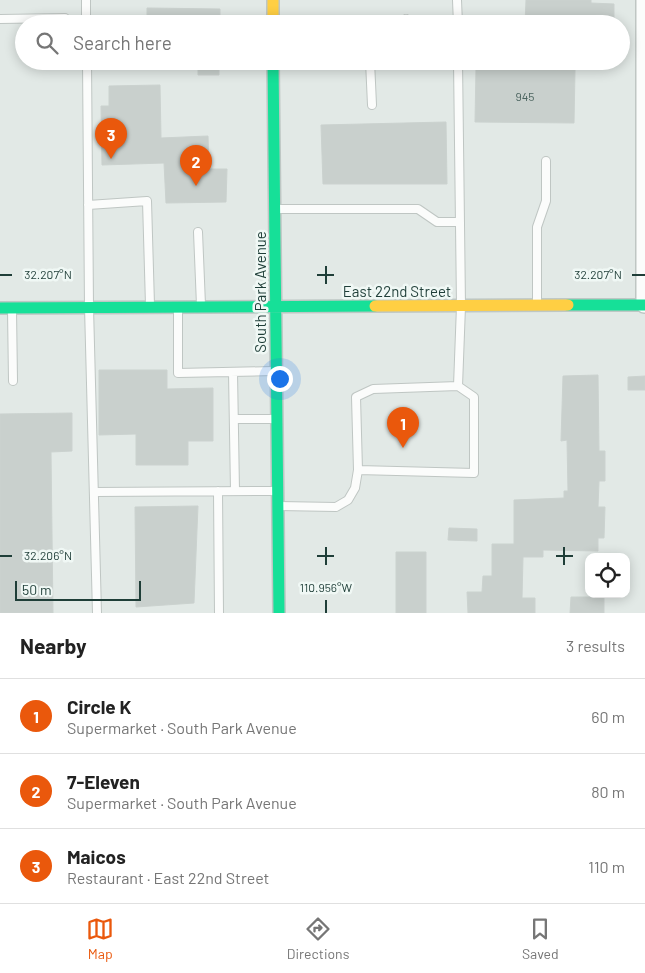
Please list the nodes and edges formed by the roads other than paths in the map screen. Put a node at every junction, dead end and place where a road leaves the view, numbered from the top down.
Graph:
1 (86, 0) edge
2 (272, 0) edge
3 (457, 0) edge
4 (644, 0) edge
5 (86, 15) edge
6 (273, 15) edge
7 (458, 15) edge
8 (0, 19) edge
9 (15, 19) edge
10 (644, 51) edge
11 (87, 70) edge
12 (273, 70) edge
13 (370, 70) edge
14 (458, 70) edge
15 (644, 92) edge
16 (372, 105) dead end
17 (546, 161) dead end
18 (645, 175) edge
19 (88, 205) junction
20 (274, 209) junction
21 (460, 222) junction
22 (198, 232) dead end
23 (537, 305) junction
24 (645, 305) edge
25 (275, 306) junction
26 (461, 306) junction
27 (90, 307) junction
28 (150, 307) junction
29 (178, 307) junction
30 (201, 307) junction
31 (0, 308) edge
32 (12, 308) junction
33 (276, 371) junction
34 (233, 372) junction
35 (12, 381) dead end
36 (458, 386) junction
37 (234, 419) junction
38 (276, 419) junction
39 (358, 470) junction
40 (218, 491) junction
41 (235, 491) junction
42 (277, 491) junction
43 (94, 492) junction
44 (277, 506) junction
45 (97, 613) edge
46 (219, 613) edge
47 (279, 613) edge

1 - 5 lane
2 - 6 main road
3 - 7 lane
4 - 10 street
8 - 9 lane
10 - 15 street
11 - 19 lane
12 - 20 main road, South Park Avenue
13 - 16 lane
14 - 21 lane
15 - 18 street
17 - 23 lane
18 - 24 street
19 - 27 lane
19 - 28 lane
20 - 21 lane
20 - 25 main road, South Park Avenue
21 - 26 lane
22 - 30 lane
23 - 24 main road, East 22nd Street
23 - 26 main road, East 22nd Street
25 - 26 main road, East 22nd Street
25 - 30 main road, East 22nd Street
25 - 33 main road, South Park Avenue
26 - 36 lane
27 - 28 main road, East 22nd Street
27 - 32 main road, East 22nd Street
27 - 43 lane
28 - 29 main road, East 22nd Street
29 - 30 main road, East 22nd Street
29 - 34 lane
31 - 32 main road, East 22nd Street
32 - 35 lane
33 - 34 lane
33 - 38 main road, South Park Avenue
34 - 37 lane
36 - 39 lane
36 - 39 lane
37 - 38 lane
37 - 41 lane
38 - 42 main road, South Park Avenue
39 - 44 lane
40 - 41 lane
40 - 43 lane
40 - 46 lane
41 - 42 lane
42 - 44 main road, South Park Avenue
43 - 45 lane
44 - 47 main road, South Park Avenue

